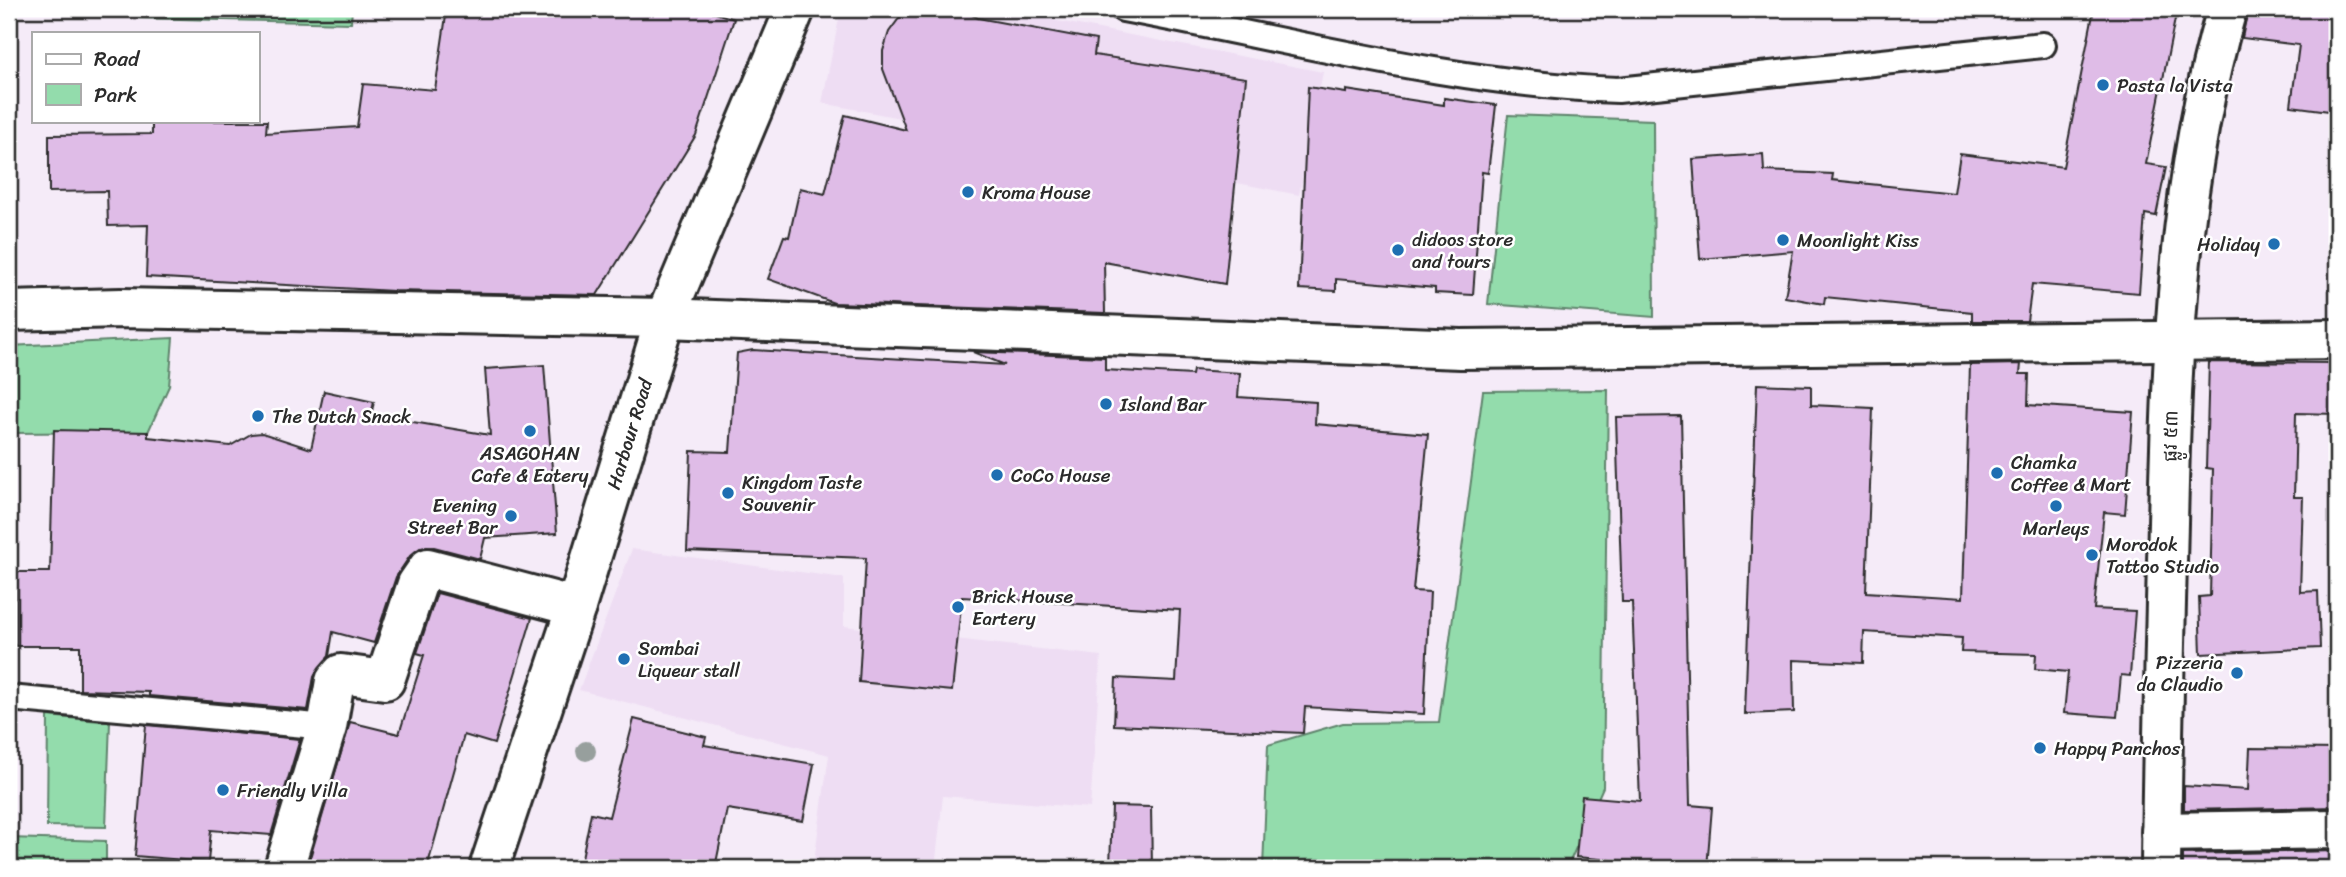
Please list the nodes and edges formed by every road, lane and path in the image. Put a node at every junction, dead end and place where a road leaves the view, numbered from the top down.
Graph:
1 (795, 9) edge
2 (1123, 9) edge
3 (2227, 9) edge
4 (2043, 45) dead end
5 (9, 311) edge
6 (665, 318) junction
7 (2337, 339) edge
8 (2172, 342) junction
9 (576, 607) junction
10 (9, 698) edge
11 (327, 727) junction
12 (2337, 830) edge
13 (2161, 850) edge
14 (284, 868) edge
15 (489, 868) edge

1 - 6 street, Harbour Road
2 - 4 lane
3 - 8 street, ផ្លូវ ៥៣
5 - 6 street
6 - 8 street
6 - 9 street, Harbour Road
7 - 8 street
8 - 13 street, ផ្លូវ ៥៣
9 - 11 street
9 - 15 street, Harbour Road
10 - 11 lane
11 - 14 street
12 - 13 street

